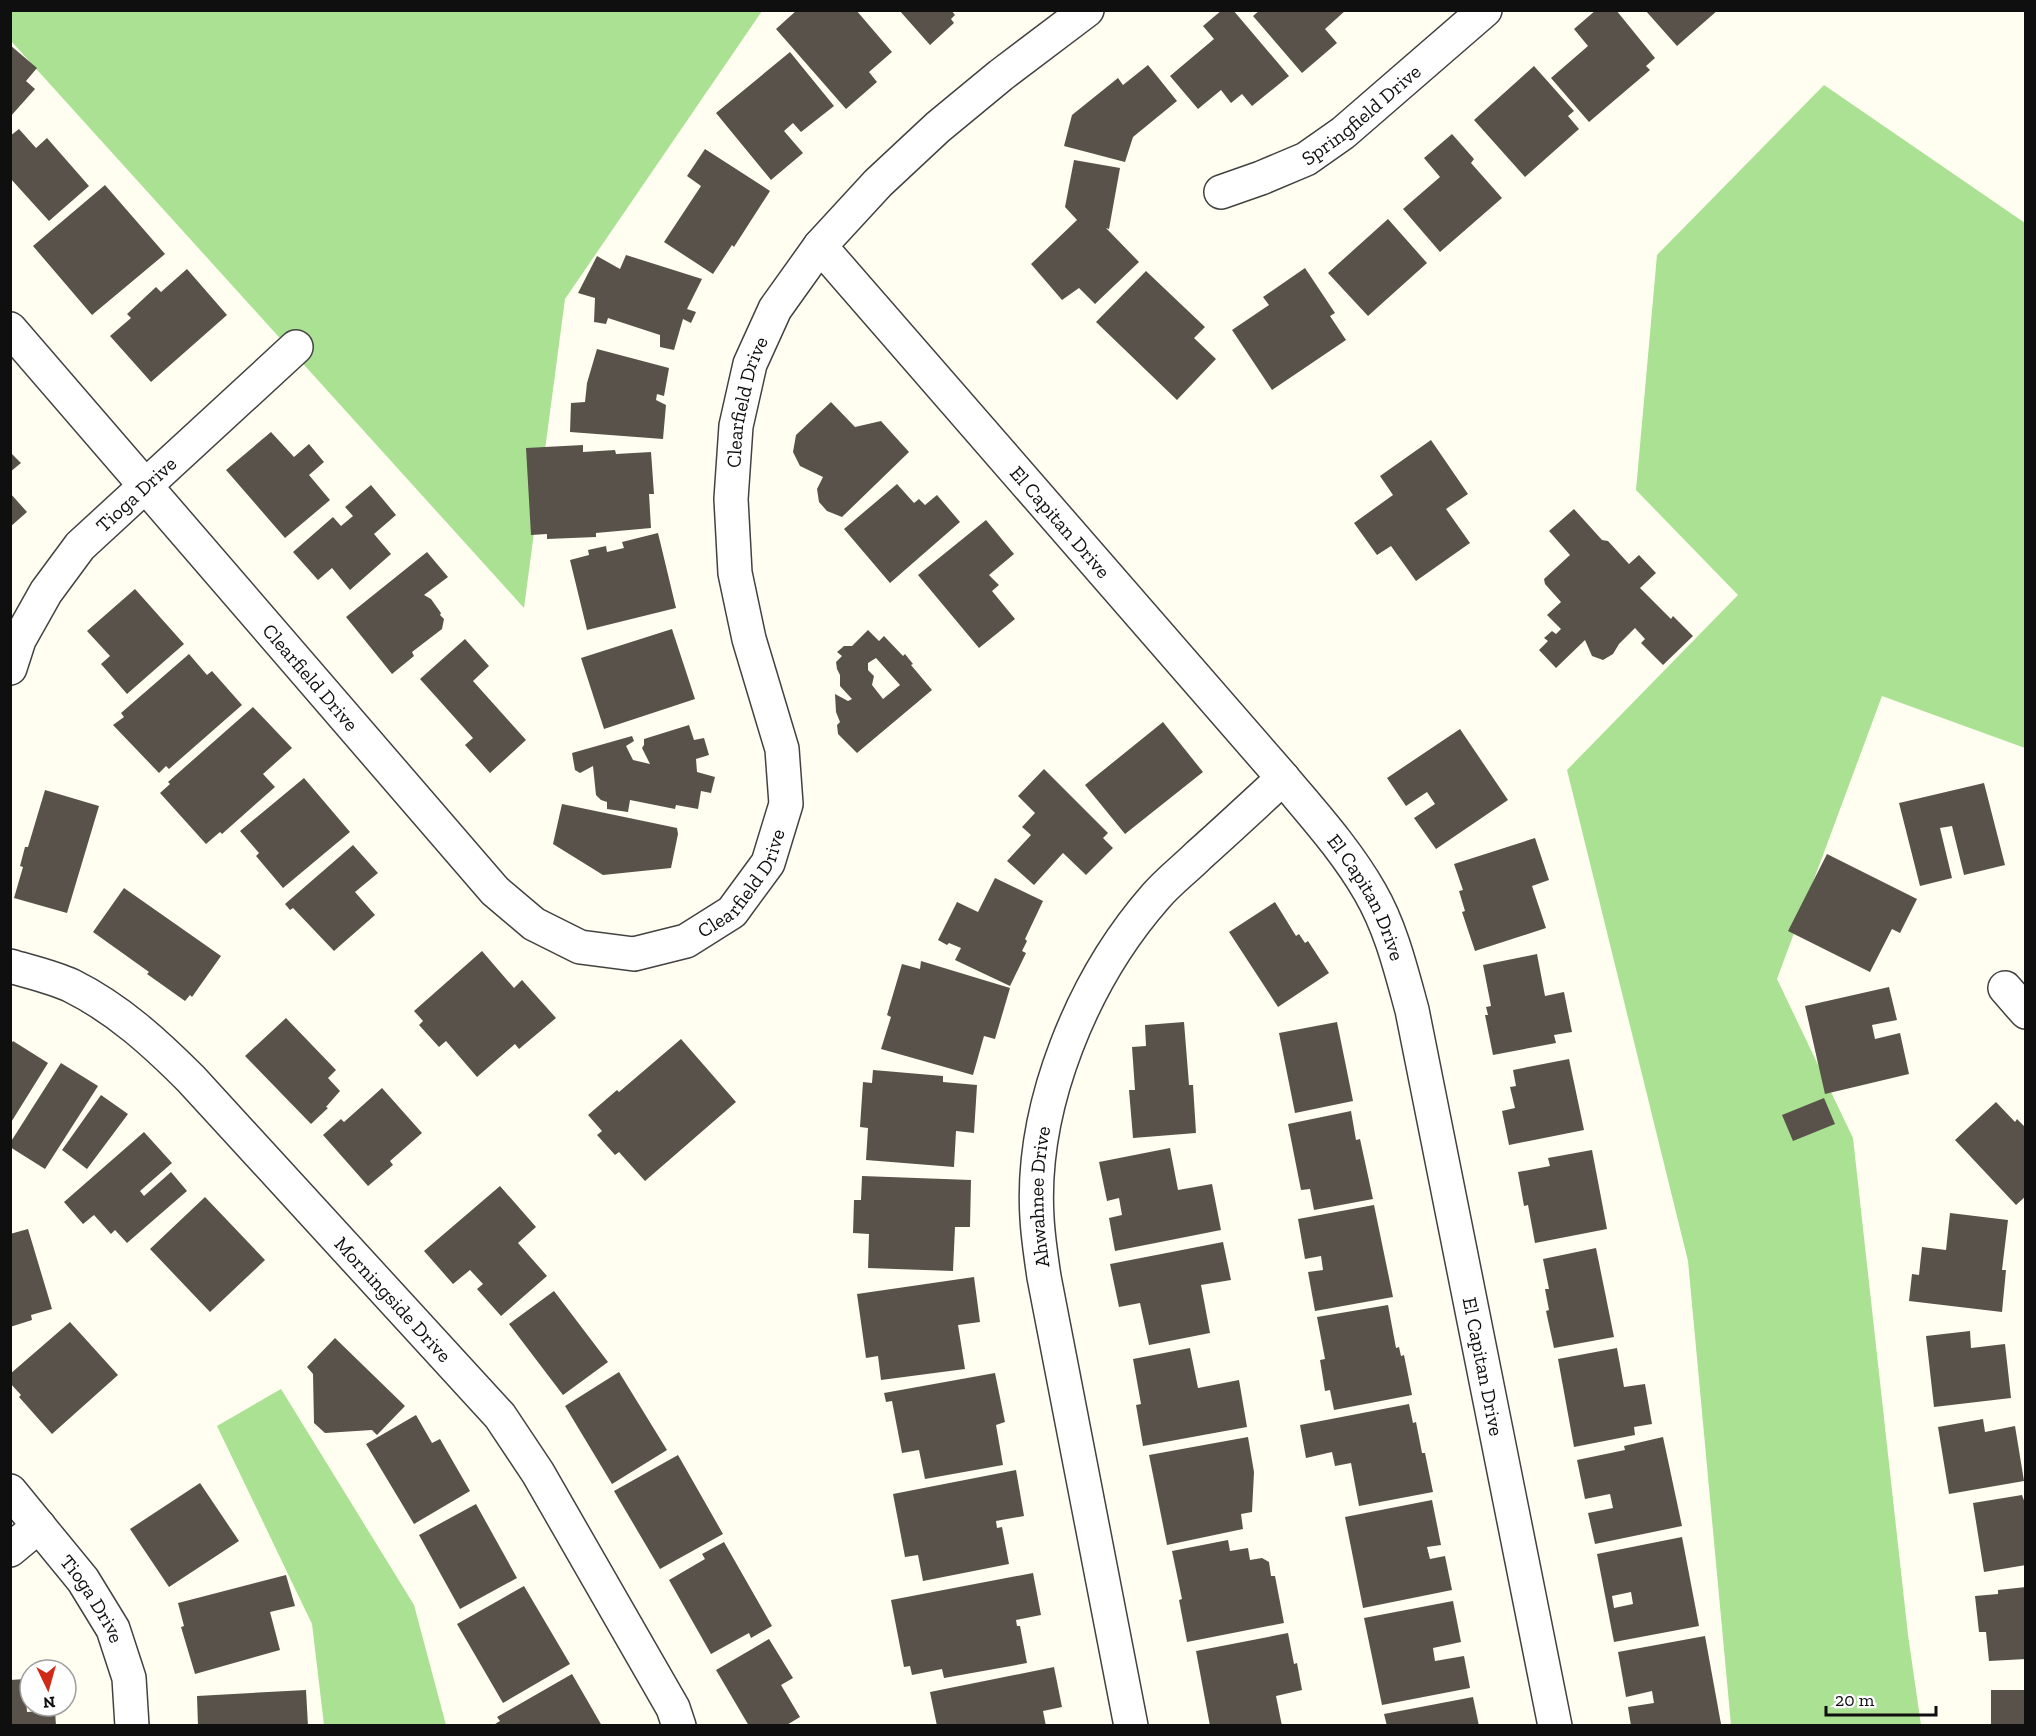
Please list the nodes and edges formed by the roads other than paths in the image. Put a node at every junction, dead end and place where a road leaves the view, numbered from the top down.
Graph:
1 (1087, 10) edge
2 (1485, 10) edge
3 (1221, 192) dead end
4 (820, 246) junction
5 (10, 329) edge
6 (296, 347) dead end
7 (146, 485) junction
8 (10, 668) edge
9 (1283, 778) junction
10 (10, 966) edge
11 (2005, 988) dead end
12 (2025, 1012) edge
13 (10, 1491) edge
14 (39, 1526) junction
15 (10, 1550) edge
16 (132, 1725) edge
17 (680, 1725) edge
18 (1131, 1725) edge
19 (1555, 1725) edge

1 - 4 street, Clearfield Drive
2 - 3 street, Springfield Drive
4 - 7 street, Clearfield Drive
4 - 9 street, El Capitan Drive
5 - 7 street, Clearfield Drive
6 - 7 street, Tioga Drive
7 - 8 street, Tioga Drive
9 - 18 street, Ahwahnee Drive
9 - 19 street, El Capitan Drive
10 - 17 street, Morningside Drive
11 - 12 street
13 - 14 street, Tioga Drive
14 - 15 street
14 - 16 street, Tioga Drive

